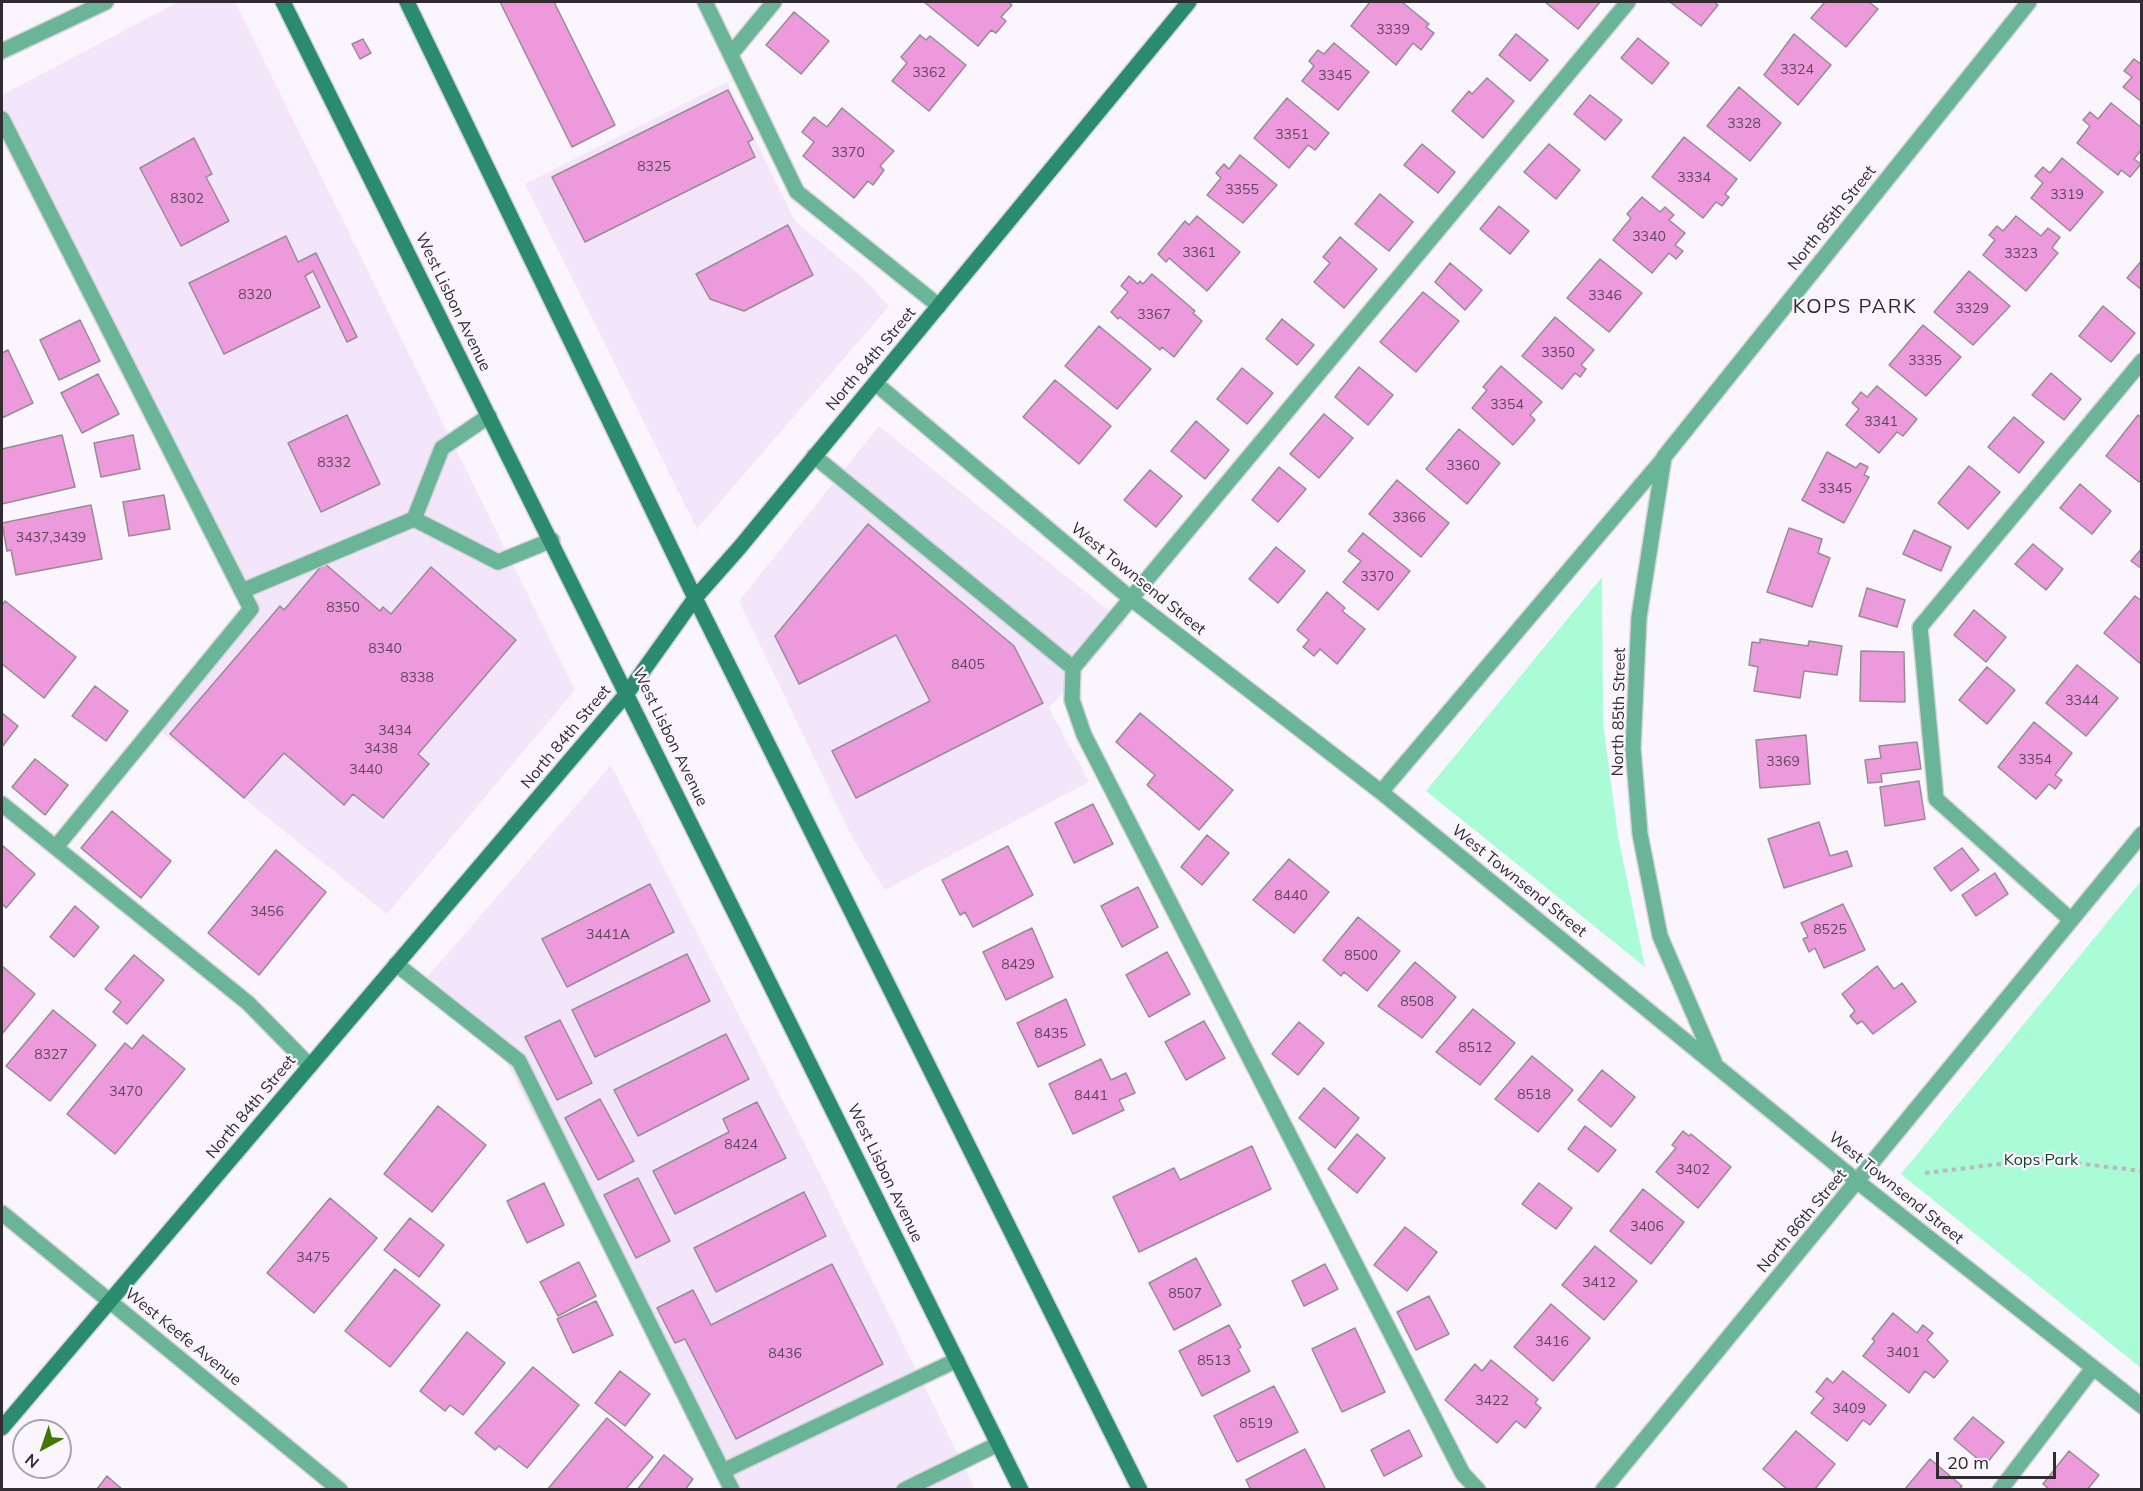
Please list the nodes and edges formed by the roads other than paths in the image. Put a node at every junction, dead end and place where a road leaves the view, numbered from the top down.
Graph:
1 (106, 2) edge
2 (283, 2) edge
3 (407, 2) edge
4 (705, 2) edge
5 (774, 2) edge
6 (1189, 2) edge
7 (1628, 2) edge
8 (2029, 2) edge
9 (2, 51) edge
10 (731, 54) junction
11 (2, 119) edge
12 (939, 306) junction
13 (2142, 361) edge
14 (875, 383) junction
15 (489, 416) junction
16 (814, 456) junction
17 (1664, 457) junction
18 (414, 519) junction
19 (552, 540) junction
20 (242, 591) junction
21 (695, 598) junction
22 (1130, 598) junction
23 (1073, 668) junction
24 (628, 692) junction
25 (1381, 792) junction
26 (2, 804) edge
27 (2142, 834) edge
28 (56, 847) junction
29 (2071, 920) junction
30 (396, 964) junction
31 (1715, 1063) junction
32 (310, 1066) junction
33 (1858, 1182) junction
34 (2, 1213) edge
35 (110, 1300) junction
36 (957, 1360) junction
37 (2093, 1368) junction
38 (2142, 1406) edge
39 (2, 1428) edge
40 (998, 1444) junction
41 (723, 1471) junction
42 (340, 1490) edge
43 (732, 1490) edge
44 (904, 1490) edge
45 (1021, 1490) edge
46 (1140, 1490) edge
47 (1478, 1490) edge
48 (1603, 1490) edge
49 (2000, 1490) edge

1 - 9 street
2 - 15 main road, West Lisbon Avenue
3 - 21 main road
4 - 10 street
5 - 10 street
6 - 12 main road, North 84th Street
7 - 22 street
8 - 17 street, North 85th Street
10 - 12 street
11 - 20 street
12 - 14 main road, North 84th Street
13 - 29 street
14 - 16 main road, North 84th Street
14 - 22 street, West Townsend Street
15 - 18 street
15 - 19 main road, West Lisbon Avenue
16 - 21 main road, North 84th Street
16 - 23 street
17 - 25 street, North 85th Street
17 - 31 street, North 85th Street
18 - 19 street
18 - 20 street
19 - 24 main road, West Lisbon Avenue
20 - 28 street
21 - 24 main road, North 84th Street
21 - 46 main road
22 - 23 street
22 - 25 street, West Townsend Street
23 - 47 street
24 - 30 main road, North 84th Street
24 - 36 main road, West Lisbon Avenue
25 - 31 street, West Townsend Street
26 - 28 street
27 - 29 street, North 86th Street
28 - 32 street
29 - 33 street, North 86th Street
30 - 32 main road, North 84th Street
30 - 41 street
31 - 33 street, West Townsend Street
32 - 35 main road, North 84th Street
33 - 37 street, West Townsend Street
33 - 48 street, North 86th Street
34 - 35 street, West Keefe Avenue
35 - 39 main road, North 84th Street
35 - 42 street, West Keefe Avenue
36 - 40 main road, West Lisbon Avenue
36 - 41 street
37 - 38 street, West Townsend Street
37 - 49 street
40 - 44 street
40 - 45 main road, West Lisbon Avenue
41 - 43 street

